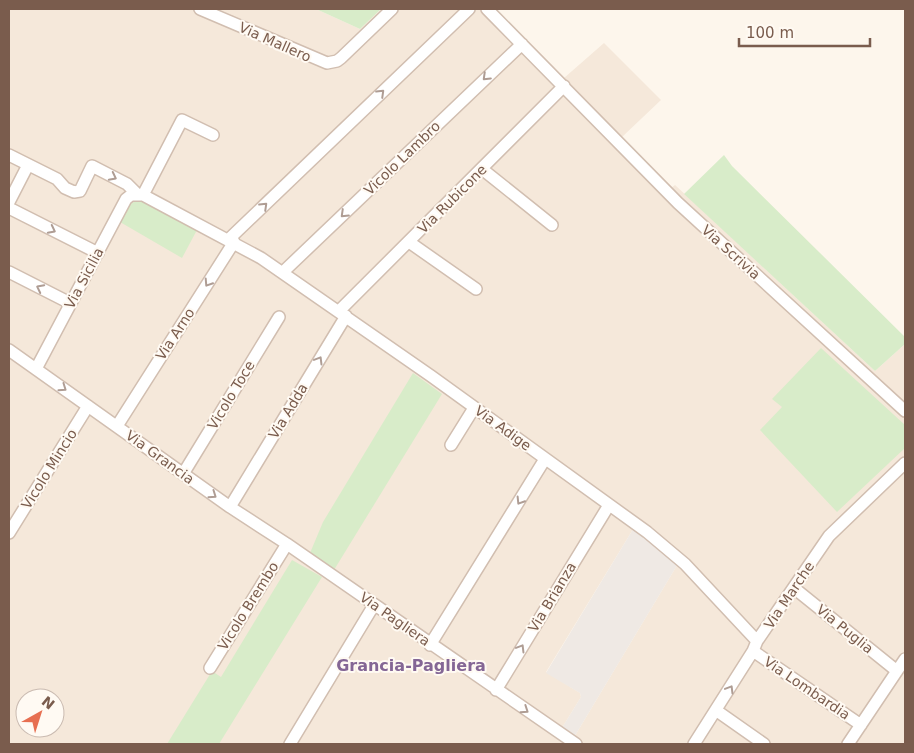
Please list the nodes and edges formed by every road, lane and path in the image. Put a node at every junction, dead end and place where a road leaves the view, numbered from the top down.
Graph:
1 (200, 9) edge
2 (392, 9) edge
3 (469, 9) edge
4 (487, 9) edge
5 (522, 44) junction
6 (564, 86) junction
7 (213, 135) dead end
8 (9, 155) edge
9 (28, 165) junction
10 (482, 169) junction
11 (140, 195) junction
12 (9, 202) edge
13 (9, 208) edge
14 (552, 226) dead end
15 (231, 241) junction
16 (409, 242) junction
17 (98, 253) junction
18 (9, 272) edge
19 (283, 272) junction
20 (476, 289) dead end
21 (72, 300) junction
22 (343, 314) junction
23 (279, 317) dead end
24 (9, 350) edge
25 (36, 369) junction
26 (88, 406) junction
27 (474, 408) junction
28 (905, 411) edge
29 (117, 426) junction
30 (450, 445) dead end
31 (545, 459) junction
32 (905, 463) edge
33 (184, 474) junction
34 (609, 505) junction
35 (230, 507) junction
36 (9, 533) edge
37 (287, 544) junction
38 (313, 562) joint
39 (794, 588) junction
40 (374, 604) junction
41 (430, 645) junction
42 (755, 646) junction
43 (905, 659) edge
44 (210, 668) dead end
45 (897, 671) junction
46 (496, 690) junction
47 (716, 711) junction
48 (861, 725) junction
49 (290, 744) edge
50 (576, 744) edge
51 (694, 744) edge
52 (764, 744) edge
53 (848, 744) edge

1 - 2 street, Via Mallero
15 -> 3 street
4 - 5 street
5 - 6 street
5 -> 19 street, Vicolo Lambro
6 - 10 street, Via Rubicone
6 - 28 street, Via Scrivia
7 - 11 street, Via Sicilia
8 - 9 street
9 -> 11 street, Via Adige
9 - 12 street
10 - 14 street
10 - 16 street, Via Rubicone
11 - 15 street, Via Adige
11 - 17 street, Via Sicilia
13 -> 17 street
15 - 19 street, Via Adige
15 -> 29 street, Via Arno
16 - 20 street
16 - 22 street, Via Rubicone
17 - 21 street, Via Sicilia
21 -> 18 street
19 - 22 street, Via Adige
21 - 25 street, Via Sicilia
22 - 27 street, Via Adige
35 -> 22 street, Via Adda
23 - 33 street, Vicolo Toce
24 - 25 street, Via Grancia
25 -> 26 street, Via Grancia
26 - 29 street, Via Grancia
26 - 36 street, Vicolo Mincio
27 - 30 street
27 - 31 street, Via Adige
29 - 33 street, Via Grancia
31 - 34 street, Via Adige
31 -> 41 street
32 - 39 street, Via Marche
33 -> 35 street, Via Grancia
34 - 42 street, Via Adige
46 -> 34 street, Via Brianza
35 - 37 street, Via Grancia
37 - 38 street, Via Grancia
37 - 44 street, Vicolo Brembo
38 - 40 street, Via Pagliera
39 - 42 street, Via Marche
39 - 45 street, Via Puglia
40 - 41 street, Via Pagliera
40 - 49 street
41 - 46 street, Via Pagliera
47 -> 42 street, Via Marche
42 - 48 street, Via Lombardia
43 - 45 street
45 - 48 street
46 -> 50 street, Via Pagliera
47 - 51 street, Via Marche
47 - 52 street
48 - 53 street

